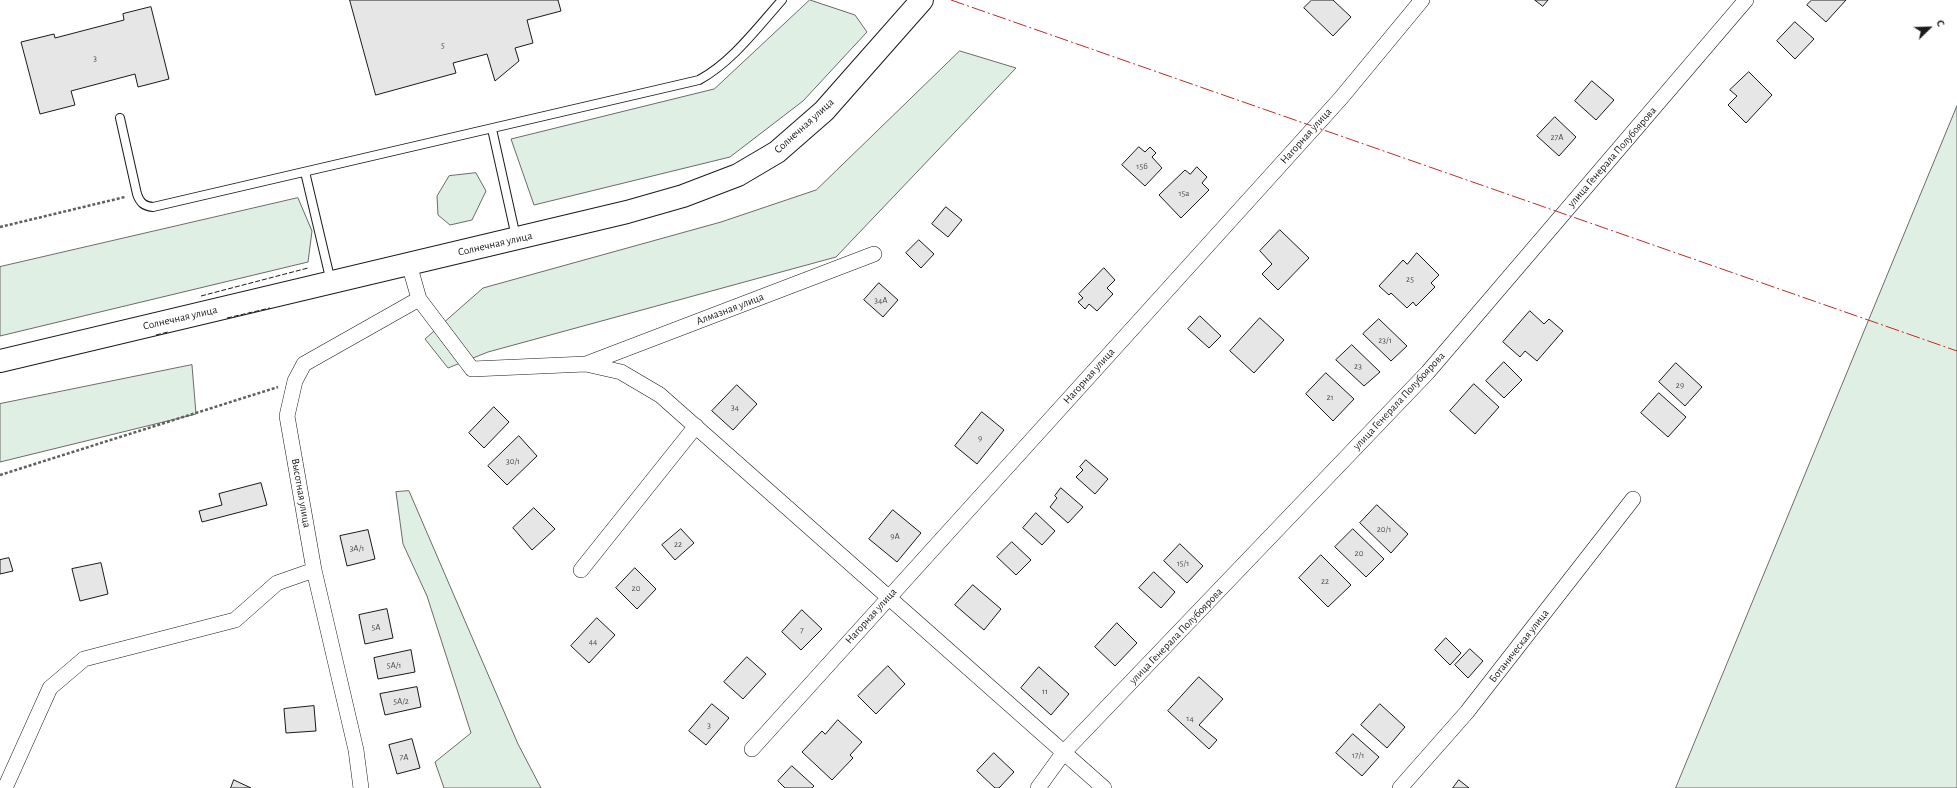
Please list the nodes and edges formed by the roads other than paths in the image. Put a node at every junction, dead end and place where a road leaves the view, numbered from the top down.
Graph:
1 (782, 0) edge
2 (922, 0) edge
3 (1422, 0) edge
4 (1746, 0) edge
5 (120, 118) dead end
6 (492, 129) junction
7 (305, 172) junction
8 (517, 239) junction
9 (874, 254) dead end
10 (410, 264) junction
11 (331, 282) junction
12 (419, 299) junction
13 (0, 361) edge
14 (586, 364) junction
15 (696, 426) junction
16 (1633, 499) dead end
17 (314, 570) junction
18 (581, 570) dead end
19 (889, 597) junction
20 (752, 749) dead end
21 (1064, 752) junction
22 (5, 788) edge
23 (361, 788) edge
24 (1038, 788) edge
25 (1104, 788) edge
26 (1400, 788) edge

1 - 6 lane
2 - 8 street, Солнечная улица
3 - 19 street, Нагорная улица
4 - 21 street, улица Генерала Полубоярова
5 - 7 lane
6 - 7 lane
6 - 8 lane
7 - 11 lane
8 - 10 street, Солнечная улица
9 - 14 street, Алмазная улица
10 - 11 street, Солнечная улица
10 - 12 street
11 - 13 street, Солнечная улица
12 - 14 street
12 - 17 street, Высотная улица
14 - 15 street
15 - 18 street
15 - 19 street
16 - 26 street, Ботаническая улица
17 - 22 street
17 - 23 street, Высотная улица
19 - 20 street, Нагорная улица
19 - 21 street
21 - 24 street, улица Генерала Полубоярова
21 - 25 street

